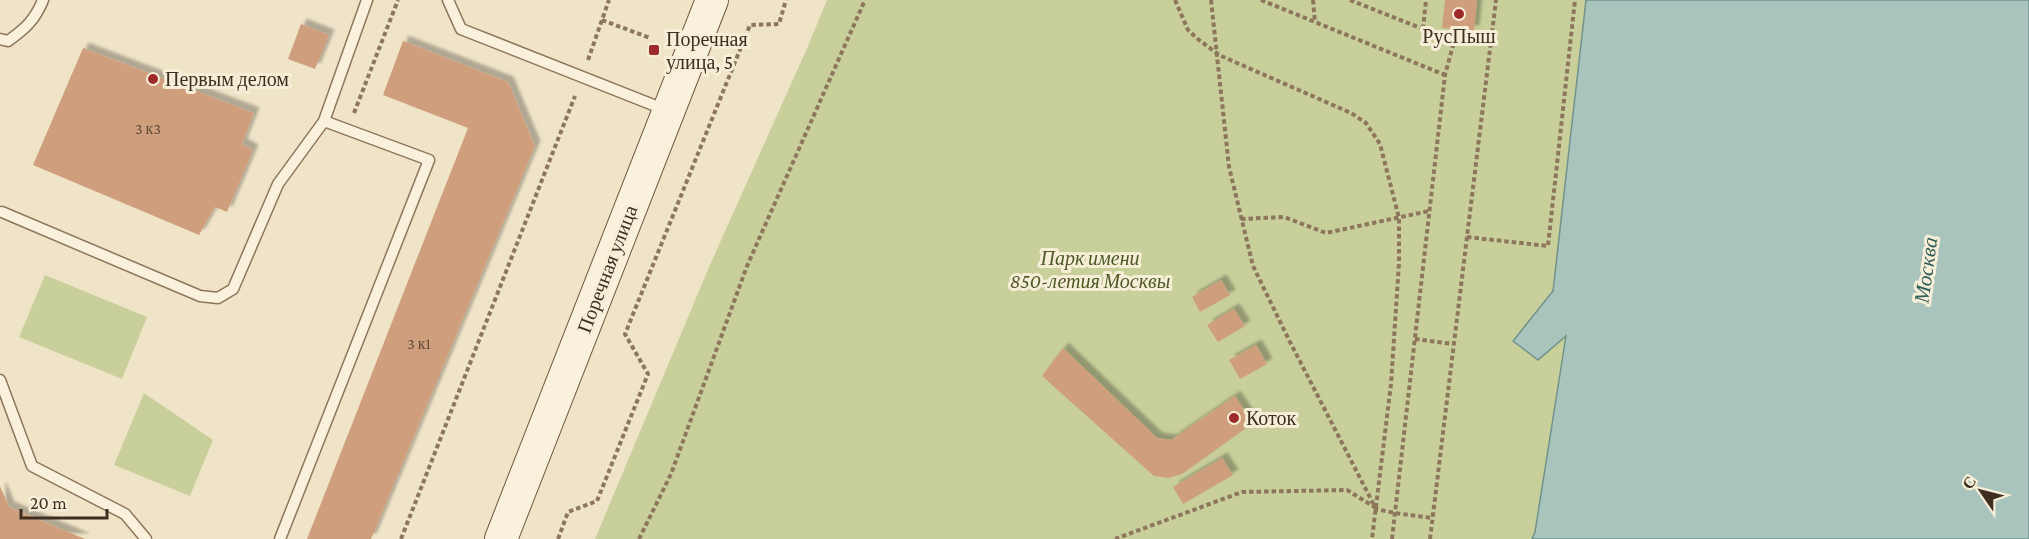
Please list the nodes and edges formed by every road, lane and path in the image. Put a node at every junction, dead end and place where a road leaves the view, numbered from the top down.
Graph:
1 (43, 0) edge
2 (368, 0) edge
3 (448, 0) edge
4 (609, 0) edge
5 (712, 0) edge
6 (786, 0) edge
7 (865, 0) edge
8 (1175, 0) edge
9 (1211, 0) edge
10 (1261, 0) edge
11 (1313, 0) edge
12 (1350, 0) edge
13 (1426, 0) edge
14 (1496, 0) edge
15 (1575, 0) edge
16 (602, 20) junction
17 (1315, 22) junction
18 (1423, 29) junction
19 (650, 38) dead end
20 (1455, 38) junction
21 (0, 39) edge
22 (1490, 43) junction
23 (1219, 55) junction
24 (1445, 75) junction
25 (582, 77) junction
26 (669, 111) junction
27 (324, 121) junction
28 (1429, 211) junction
29 (1, 213) edge
30 (1399, 218) junction
31 (1240, 219) junction
32 (1467, 237) junction
33 (1414, 339) junction
34 (1453, 344) junction
35 (0, 380) edge
36 (1376, 509) junction
37 (1395, 513) junction
38 (1432, 518) junction
39 (146, 539) edge
40 (280, 539) edge
41 (401, 539) edge
42 (501, 539) edge
43 (558, 539) edge
44 (639, 539) edge
45 (1115, 539) edge
46 (1372, 539) edge
47 (1392, 539) edge
48 (1430, 539) edge

1 - 21 lane
2 - 27 lane
3 - 25 lane
4 - 16 path
5 - 26 main road, Поречная улица
6 - 43 path
7 - 44 path
8 - 23 path
9 - 23 path
10 - 17 path
11 - 17 path
12 - 18 path
13 - 18 path
14 - 22 path
15 - 32 path
16 - 19 path
16 - 25 path
17 - 24 path
18 - 20 path
20 - 22 path
20 - 24 path
22 - 32 path
23 - 30 path
23 - 31 path
24 - 28 path
25 - 26 lane
25 - 41 path
26 - 42 main road, Поречная улица
27 - 29 lane
27 - 40 lane
28 - 30 path
28 - 33 path
30 - 31 path
30 - 36 path
31 - 36 path
32 - 34 path
33 - 34 path
33 - 37 path
34 - 38 path
35 - 39 lane
36 - 37 path
36 - 45 path
36 - 46 path
37 - 38 path
37 - 47 path
38 - 48 path

